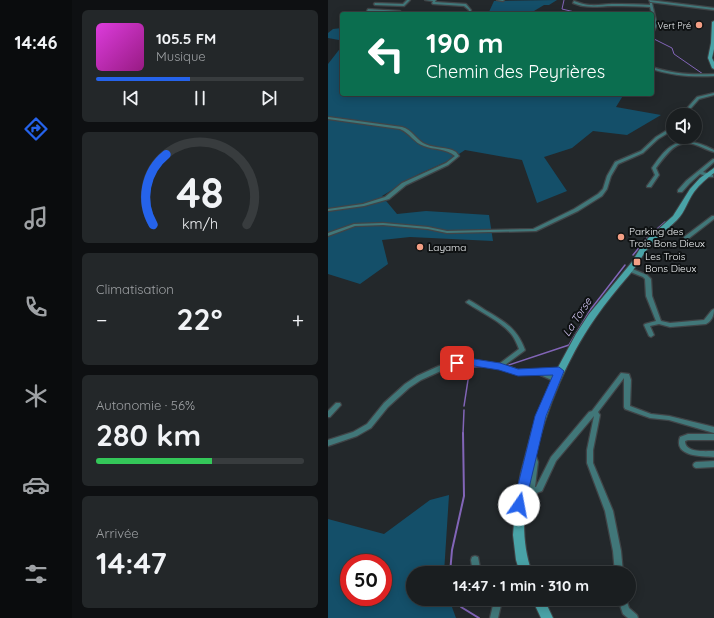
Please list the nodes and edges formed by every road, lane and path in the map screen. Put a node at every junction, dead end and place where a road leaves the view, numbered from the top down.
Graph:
1 (379, 0) edge
2 (409, 0) edge
3 (426, 0) edge
4 (435, 0) edge
5 (498, 0) edge
6 (503, 0) edge
7 (451, 1) edge
8 (574, 2) dead end
9 (651, 2) edge
10 (375, 4) junction
11 (714, 9) edge
12 (400, 12) edge
13 (470, 12) edge
14 (653, 12) edge
15 (654, 16) edge
16 (714, 22) edge
17 (654, 28) edge
18 (714, 41) edge
19 (714, 68) edge
20 (654, 69) edge
21 (714, 75) edge
22 (714, 94) edge
23 (689, 108) edge
24 (328, 118) edge
25 (666, 132) edge
26 (677, 144) edge
27 (700, 144) edge
28 (714, 151) edge
29 (714, 160) edge
30 (699, 172) junction
31 (712, 174) edge
32 (649, 186) dead end
33 (680, 191) dead end
34 (328, 210) edge
35 (714, 217) edge
36 (328, 235) edge
37 (686, 238) dead end
38 (647, 244) junction
39 (630, 270) junction
40 (617, 283) junction
41 (469, 302) dead end
42 (714, 311) edge
43 (659, 322) junction
44 (651, 335) dead end
45 (500, 366) junction
46 (558, 374) junction
47 (338, 405) dead end
48 (594, 413) junction
49 (328, 415) edge
50 (702, 427) junction
51 (714, 427) edge
52 (714, 430) edge
53 (714, 437) edge
54 (328, 443) edge
55 (531, 451) junction
56 (714, 454) edge
57 (714, 464) edge
58 (696, 465) dead end
59 (475, 560) dead end
60 (476, 566) edge
61 (524, 566) edge
62 (618, 566) edge
63 (496, 606) edge
64 (541, 606) edge
65 (624, 606) edge
66 (494, 618) edge
67 (547, 618) edge
68 (634, 618) edge

1 - 10 street
2 - 10 street
3 - 4 street
4 - 7 street
5 - 6 street
7 - 13 street
8 - 9 street
9 - 11 street
9 - 14 street
10 - 12 street
15 - 17 street
16 - 18 main road
18 - 19 main road
20 - 21 street
22 - 23 street
24 - 34 street
25 - 36 street
26 - 32 street
27 - 28 street
29 - 30 street
30 - 31 street
30 - 33 street
31 - 38 main road
35 - 37 street
38 - 39 main road
38 - 40 main road
39 - 40 main road
39 - 43 street
40 - 46 main road
41 - 45 street
42 - 43 street
43 - 44 street
45 - 46 street
45 - 54 street
46 - 55 main road
47 - 49 street
48 - 50 street
48 - 55 street
48 - 62 street
50 - 51 street
50 - 52 street
53 - 56 street
55 - 61 main road
57 - 58 street
59 - 60 street
63 - 66 street
64 - 67 main road
65 - 68 street

